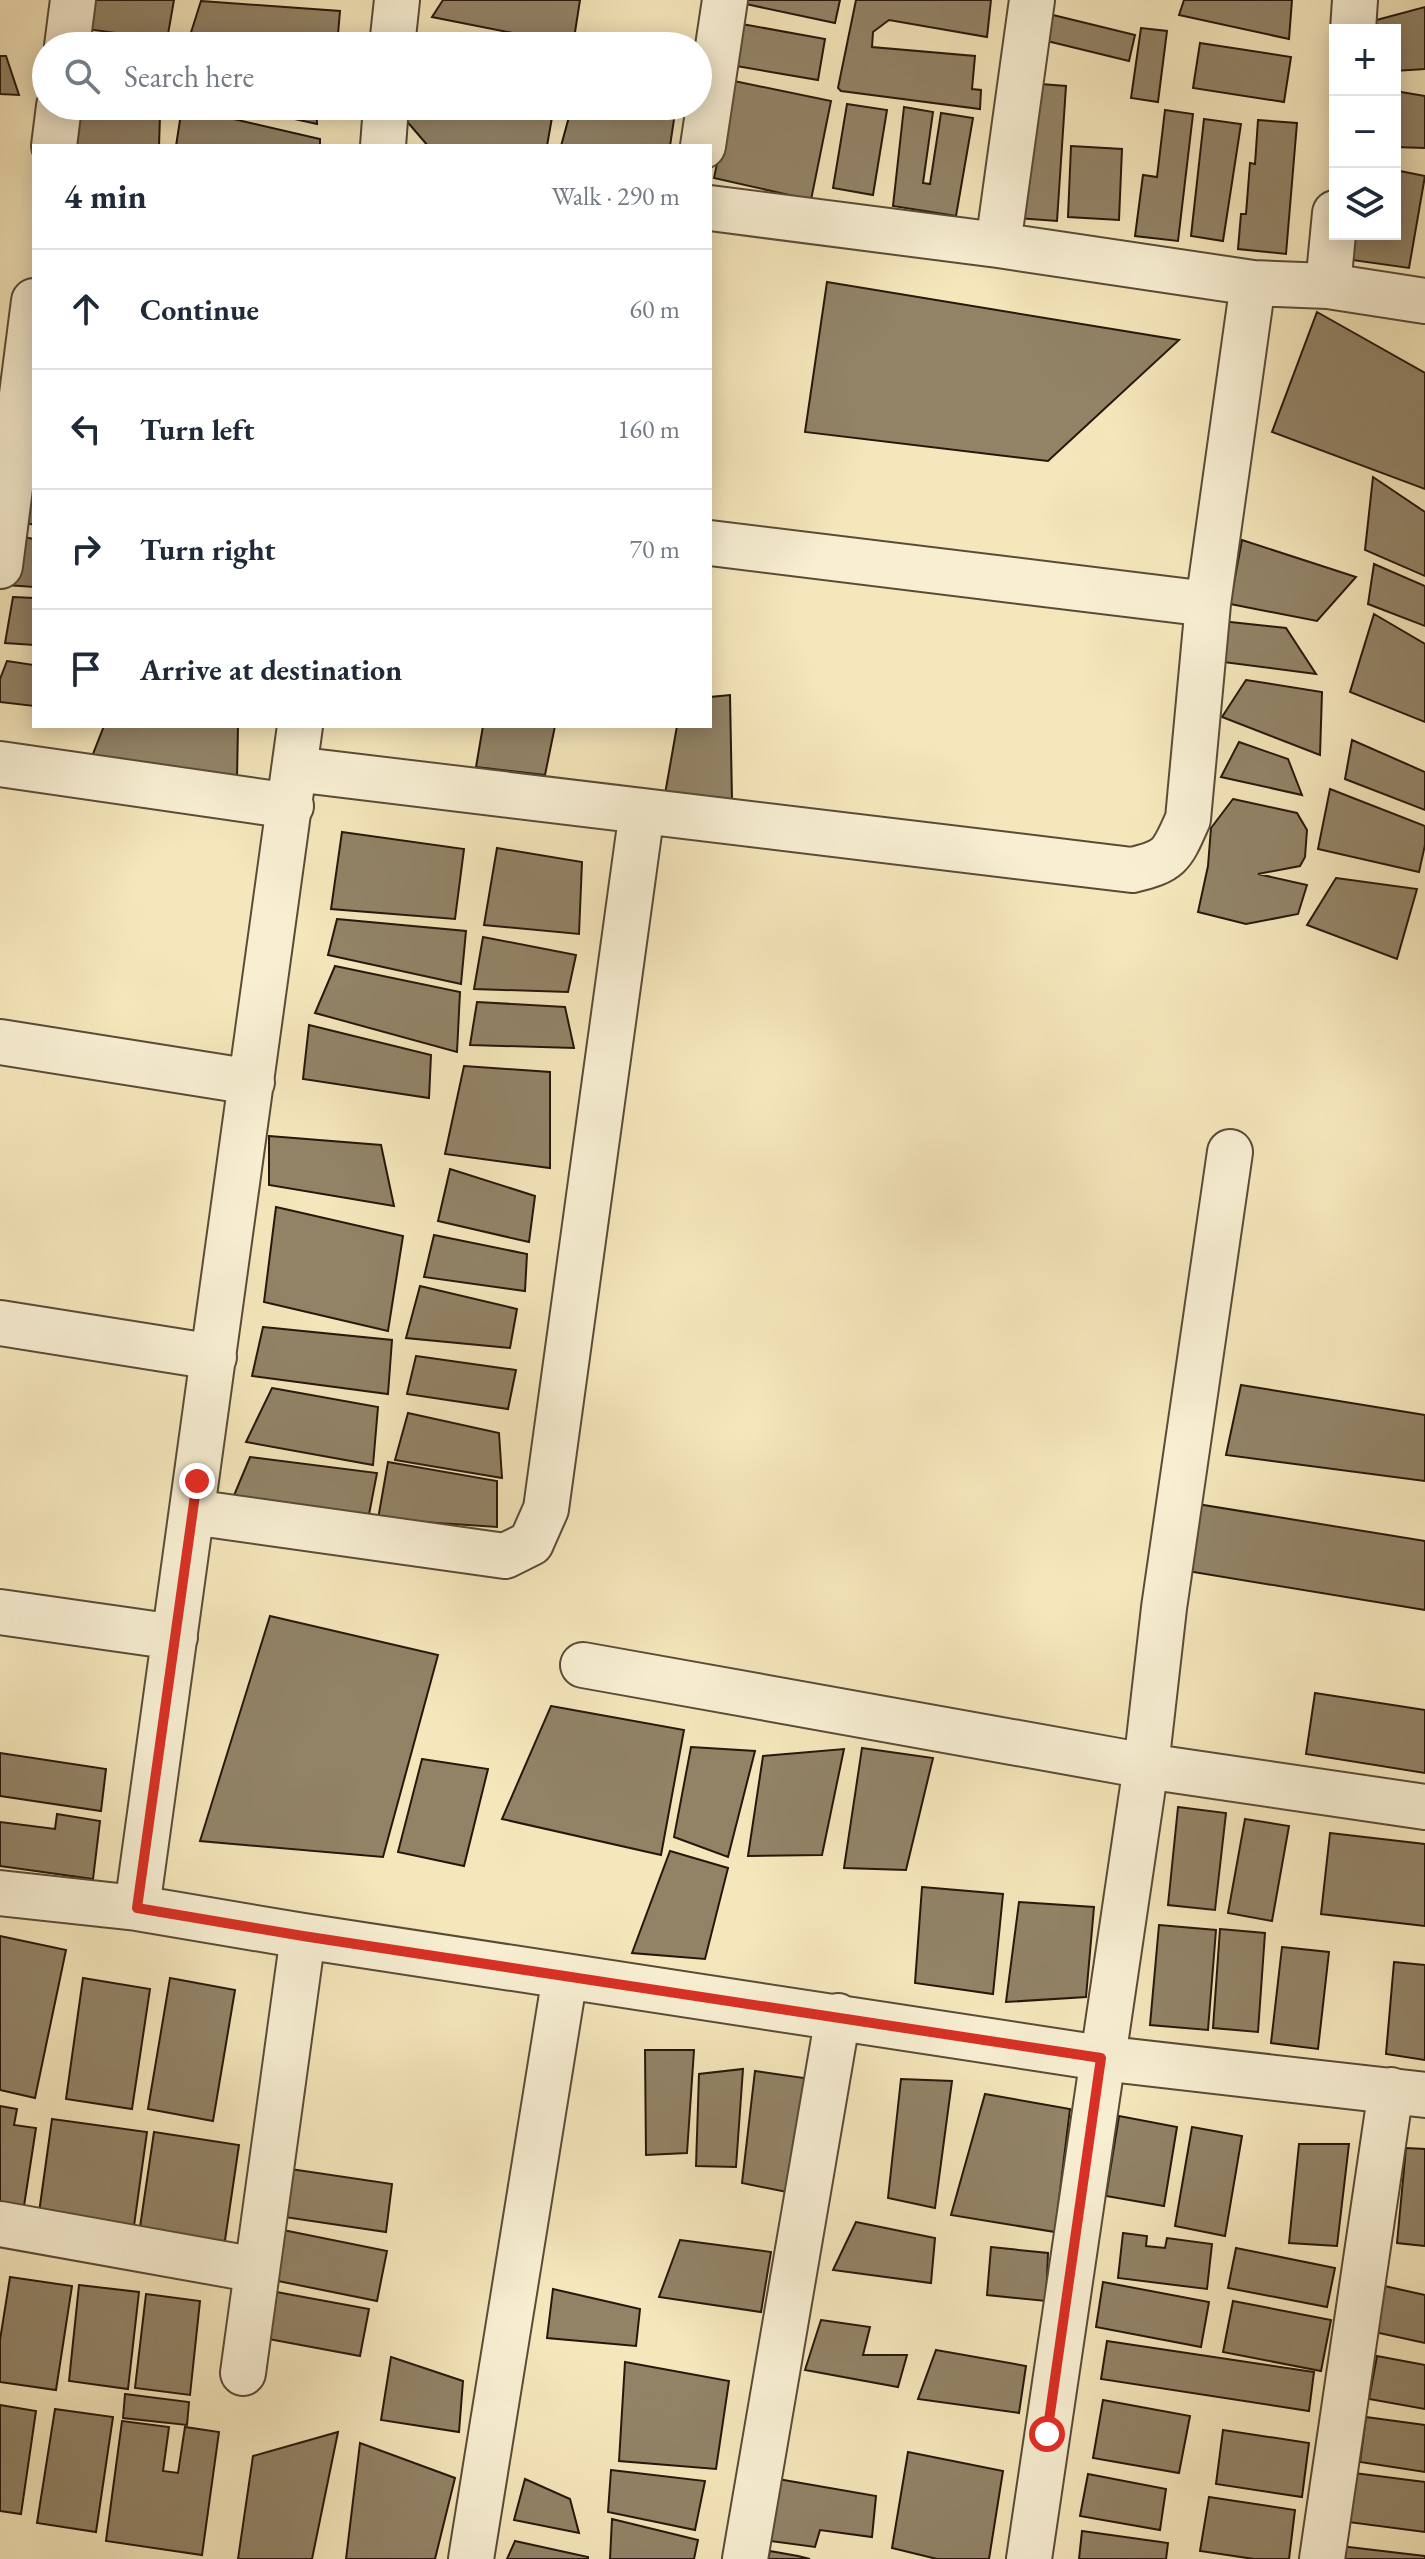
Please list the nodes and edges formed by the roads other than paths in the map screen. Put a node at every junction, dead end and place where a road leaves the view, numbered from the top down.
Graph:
1 (73, 0) edge
2 (397, 0) edge
3 (725, 0) edge
4 (1032, 0) edge
5 (1355, 0) edge
6 (1353, 24) edge
7 (69, 32) edge
8 (394, 32) edge
9 (712, 86) edge
10 (57, 120) edge
11 (385, 120) edge
12 (707, 120) edge
13 (54, 144) edge
14 (383, 144) edge
15 (703, 144) edge
16 (712, 208) edge
17 (1332, 240) edge
18 (998, 245) junction
19 (1253, 283) junction
20 (1328, 286) junction
21 (1425, 301) edge
22 (32, 317) edge
23 (712, 543) edge
24 (0, 566) edge
25 (1208, 604) junction
26 (300, 728) edge
27 (0, 764) edge
28 (292, 788) junction
29 (642, 811) junction
30 (0, 1042) edge
31 (252, 1082) junction
32 (1230, 1152) dead end
33 (0, 1323) edge
34 (214, 1357) junction
35 (192, 1512) junction
36 (0, 1612) edge
37 (175, 1637) junction
38 (583, 1665) dead end
39 (1146, 1766) junction
40 (1425, 1807) edge
41 (0, 1893) edge
42 (137, 1908) junction
43 (303, 1936) junction
44 (565, 1976) junction
45 (838, 2016) junction
46 (1101, 2058) junction
47 (1408, 2093) edge
48 (0, 2224) edge
49 (257, 2270) junction
50 (243, 2373) dead end
51 (471, 2559) edge
52 (745, 2559) edge
53 (1029, 2559) edge
54 (1322, 2559) edge

1 - 7 street
2 - 8 street
3 - 9 street
4 - 18 street
5 - 6 street
10 - 13 street
11 - 14 street
12 - 15 street
16 - 18 street
17 - 20 street
18 - 19 street
19 - 20 street
19 - 25 street
20 - 21 street
22 - 24 street
23 - 25 street
25 - 29 street
26 - 28 street
27 - 28 street
28 - 29 street
28 - 31 street
29 - 35 street
30 - 31 street
31 - 34 street
32 - 39 street
33 - 34 street
34 - 35 street
35 - 37 street
36 - 37 street
37 - 42 street
38 - 39 street
39 - 40 street
39 - 46 street
41 - 42 street
42 - 43 street
43 - 44 street
43 - 49 street
44 - 45 street
44 - 51 street
45 - 46 street
45 - 52 street
46 - 47 street
46 - 53 street
47 - 54 street
48 - 49 street
49 - 50 street

